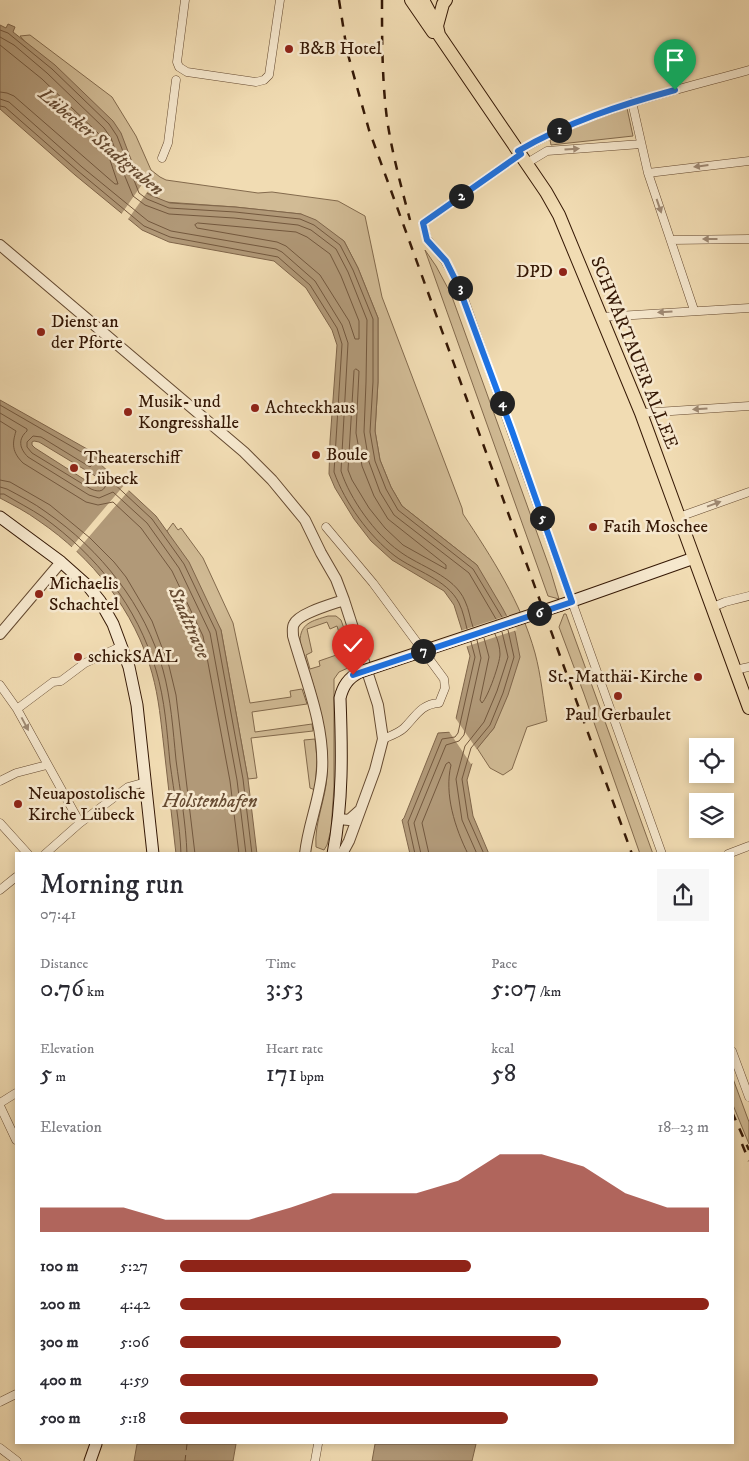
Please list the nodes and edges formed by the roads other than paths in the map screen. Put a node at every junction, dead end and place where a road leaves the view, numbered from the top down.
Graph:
1 (185, 0) edge
2 (280, 0) edge
3 (411, 0) edge
4 (423, 0) edge
5 (446, 0) edge
6 (438, 30) junction
7 (749, 70) edge
8 (176, 80) dead end
9 (632, 102) junction
10 (540, 139) junction
11 (641, 144) junction
12 (546, 151) junction
13 (522, 156) junction
14 (162, 158) dead end
15 (749, 161) edge
16 (648, 172) junction
17 (749, 239) edge
18 (671, 240) junction
19 (0, 245) edge
20 (749, 308) edge
21 (694, 310) junction
22 (601, 317) junction
23 (749, 406) edge
24 (640, 414) junction
25 (749, 492) edge
26 (0, 517) edge
27 (679, 517) junction
28 (326, 527) dead end
29 (694, 558) junction
30 (61, 562) junction
31 (749, 596) edge
32 (344, 600) junction
33 (566, 604) junction
34 (713, 607) junction
35 (0, 634) edge
36 (122, 646) junction
37 (749, 668) edge
38 (736, 670) junction
39 (0, 685) edge
40 (749, 708) edge
41 (17, 709) junction
42 (383, 739) junction
43 (47, 765) junction
44 (0, 781) edge
45 (146, 782) junction
46 (361, 808) junction
47 (339, 819) junction
48 (0, 823) edge
49 (80, 823) junction
50 (749, 846) edge
51 (308, 851) edge
52 (26, 852) edge
53 (47, 852) edge
54 (153, 852) edge
55 (335, 852) edge
56 (336, 852) edge
57 (661, 852) edge
58 (733, 852) edge
59 (15, 878) edge
60 (0, 890) edge
61 (734, 1056) edge
62 (15, 1094) edge
63 (749, 1097) edge
64 (0, 1104) edge
65 (15, 1138) edge
66 (15, 1394) edge
67 (0, 1402) edge
68 (96, 1444) edge
69 (318, 1444) edge
70 (0, 1448) edge
71 (17, 1461) edge
72 (90, 1461) edge
73 (315, 1461) edge

1 - 2 street
3 - 6 main road, SCHWARTAUER ALLEE
4 - 6 main road, SCHWARTAUER ALLEE
5 - 6 main road
6 - 13 main road, SCHWARTAUER ALLEE
7 - 9 street
8 - 14 street
9 - 10 street
9 - 11 street
10 - 12 street
10 - 13 street
12 -> 11 street
11 - 16 street
12 - 13 street
13 - 22 main road, SCHWARTAUER ALLEE
13 - 33 street
15 -> 16 street
16 -> 18 street
17 -> 18 street
18 - 21 street
19 - 32 street
20 - 21 street
21 -> 22 street
22 - 24 main road, SCHWARTAUER ALLEE
23 -> 24 street
24 - 27 main road, SCHWARTAUER ALLEE
27 -> 25 street
26 - 30 main road
27 - 29 main road, SCHWARTAUER ALLEE
28 - 42 street
29 - 33 main road
29 - 34 main road, SCHWARTAUER ALLEE
30 - 35 street
30 - 36 main road
31 - 34 street
32 - 42 street
32 - 51 street
33 - 47 main road, bridge
33 - 57 street
34 - 38 main road, SCHWARTAUER ALLEE
36 - 41 street
36 - 45 main road
37 - 38 street
38 - 40 main road, SCHWARTAUER ALLEE
39 - 41 street
41 -> 43 street
42 - 46 street
43 - 44 street
43 - 49 street
45 - 49 street
45 - 54 main road
46 - 47 street
46 - 56 street
47 - 55 main road
48 - 52 street
49 - 53 street
50 - 58 street
59 - 60 street
61 - 63 street
62 - 64 street
64 - 65 street
66 - 67 street
68 - 72 main road
69 - 73 street
70 - 71 street

